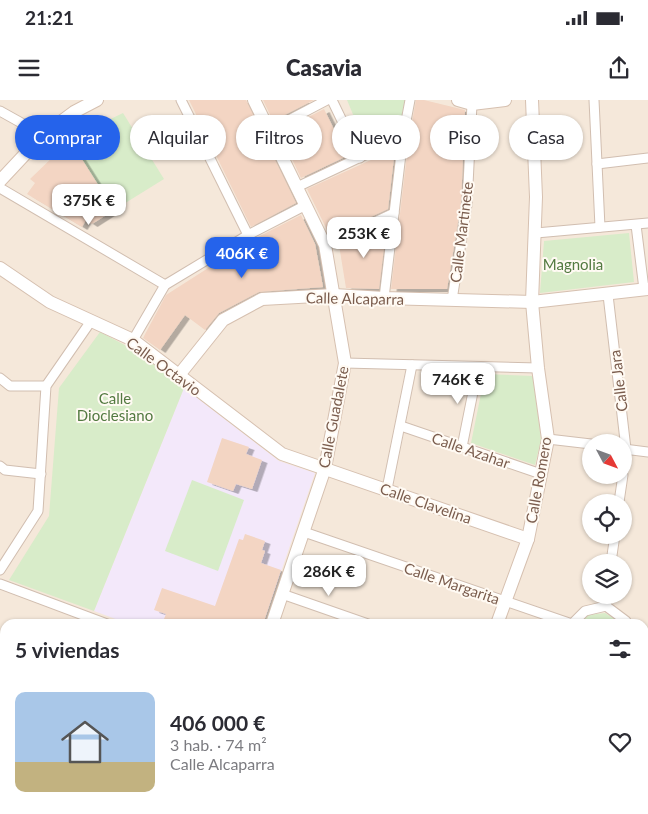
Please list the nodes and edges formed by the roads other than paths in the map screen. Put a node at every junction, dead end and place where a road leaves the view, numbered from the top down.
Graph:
1 (97, 100) edge
2 (181, 100) edge
3 (254, 100) edge
4 (326, 100) edge
5 (332, 100) edge
6 (410, 100) edge
7 (458, 100) edge
8 (505, 100) edge
9 (532, 100) edge
10 (594, 100) edge
11 (472, 104) junction
12 (0, 111) edge
13 (70, 115) edge
14 (262, 115) edge
15 (298, 115) edge
16 (339, 115) edge
17 (407, 115) edge
18 (15, 119) edge
19 (648, 158) edge
20 (20, 160) edge
21 (284, 160) edge
22 (356, 160) edge
23 (400, 160) edge
24 (597, 164) junction
25 (0, 182) edge
26 (297, 187) junction
27 (0, 188) edge
28 (306, 205) junction
29 (394, 213) junction
30 (648, 223) edge
31 (636, 225) junction
32 (600, 228) junction
33 (536, 233) junction
34 (248, 234) junction
35 (325, 246) junction
36 (0, 268) edge
37 (165, 286) junction
38 (646, 289) edge
39 (608, 294) junction
40 (334, 295) junction
41 (384, 298) junction
42 (452, 300) junction
43 (532, 302) junction
44 (91, 321) junction
45 (133, 340) junction
46 (345, 363) junction
47 (412, 365) junction
48 (478, 367) junction
49 (538, 368) junction
50 (179, 375) junction
51 (0, 378) edge
52 (46, 386) junction
53 (401, 426) junction
54 (623, 434) edge
55 (548, 439) junction
56 (582, 443) edge
57 (462, 447) junction
58 (632, 450) edge
59 (648, 452) edge
60 (0, 466) edge
61 (325, 468) junction
62 (41, 474) junction
63 (541, 474) junction
64 (387, 489) junction
65 (304, 532) junction
66 (528, 539) junction
67 (0, 570) edge
68 (0, 584) edge
69 (282, 594) junction
70 (505, 602) junction
71 (606, 606) joint
72 (94, 619) edge
73 (274, 619) edge
74 (354, 619) edge
75 (499, 619) edge
76 (557, 619) edge
77 (577, 619) edge
78 (625, 619) edge

1 - 13 street
2 - 34 street
3 - 14 street, Calle Guadalete
4 - 15 street
5 - 16 street
6 - 17 street
7 - 11 street
8 - 11 street
9 - 33 street, Calle Romero
10 - 24 street
11 - 42 street, Calle Martinete
12 - 18 street
19 - 24 street
20 - 25 street
21 - 26 street, Calle Guadalete
22 - 26 street
23 - 29 street
24 - 32 street
26 - 28 street, Calle Guadalete
27 - 37 street
28 - 34 street
28 - 35 street, Calle Guadalete
29 - 35 street
29 - 41 street
30 - 31 street
31 - 32 street
31 - 38 street
32 - 33 street
33 - 43 street, Calle Romero
34 - 37 street
35 - 40 street, Calle Guadalete
36 - 44 street, Calle Octavio
37 - 45 street
38 - 39 street, Calle Alcaparra
39 - 43 street, Calle Alcaparra
39 - 54 street, Calle Jara
40 - 41 street, Calle Alcaparra
40 - 46 street, Calle Guadalete
40 - 50 street, Calle Alcaparra
41 - 42 street, Calle Alcaparra
42 - 43 street, Calle Alcaparra
43 - 49 street, Calle Romero
44 - 45 street, Calle Octavio
44 - 52 street
45 - 50 street, Calle Octavio
46 - 47 street
46 - 61 street, Calle Guadalete
47 - 48 street
47 - 53 street
48 - 49 street
48 - 57 street
49 - 55 street, Calle Romero
50 - 61 street, Calle Octavio
51 - 52 street
52 - 62 street
53 - 57 street, Calle Azahar
53 - 64 street
55 - 56 street
55 - 63 street, Calle Romero
57 - 63 street, Calle Azahar
58 - 59 street
60 - 62 street
61 - 64 street, Calle Clavelina
61 - 65 street, Calle Guadalete
62 - 67 street
63 - 66 street, Calle Romero
64 - 66 street, Calle Clavelina
65 - 69 street, Calle Guadalete
65 - 70 street, Calle Margarita
66 - 70 street, Calle Romero
68 - 72 street
69 - 73 street, Calle Guadalete
69 - 74 street
70 - 75 street, Calle Romero
70 - 76 street, Calle Margarita
71 - 77 street
71 - 78 street

